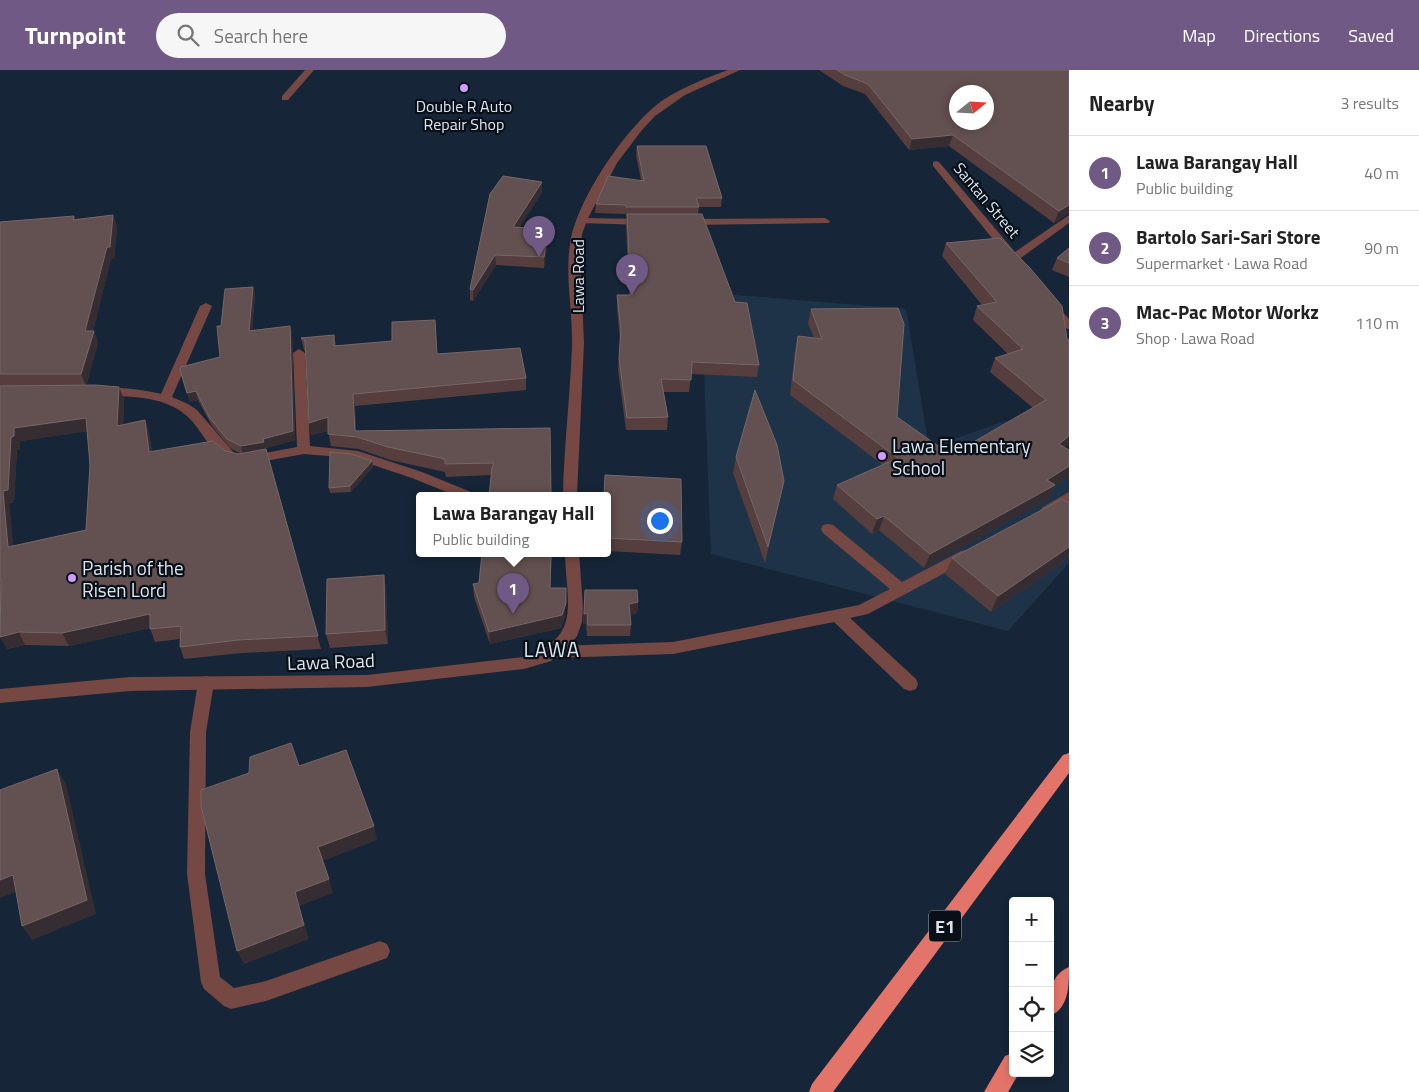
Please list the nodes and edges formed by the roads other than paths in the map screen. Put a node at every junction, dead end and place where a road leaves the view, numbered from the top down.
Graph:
1 (310, 70) edge
2 (736, 70) edge
3 (285, 98) dead end
4 (936, 164) dead end
5 (1069, 218) edge
6 (825, 221) dead end
7 (583, 222) junction
8 (1048, 302) edge
9 (206, 306) dead end
10 (1069, 326) edge
11 (299, 354) dead end
12 (84, 392) edge
13 (165, 398) junction
14 (304, 450) junction
15 (459, 492) edge
16 (570, 492) edge
17 (1069, 497) edge
18 (1035, 518) edge
19 (828, 530) dead end
20 (978, 548) edge
21 (572, 557) edge
22 (901, 590) junction
23 (837, 615) junction
24 (555, 652) junction
25 (206, 683) junction
26 (910, 684) dead end
27 (0, 696) edge
28 (1069, 760) edge
29 (380, 950) dead end
30 (1069, 977) edge
31 (1054, 1000) edge
32 (1009, 1070) edge
33 (820, 1092) edge
34 (995, 1092) edge

1 - 3 street
2 - 7 street, Lawa Road
4 - 5 street, Santan Street
6 - 7 street
7 - 16 street, Lawa Road
8 - 10 street
9 - 13 street
11 - 14 street
12 - 13 street
13 - 14 street
14 - 15 street
17 - 18 street
19 - 22 street
20 - 22 street
21 - 24 street
22 - 23 street
23 - 24 street
23 - 26 street
24 - 25 street, Lawa Road
25 - 27 street, Lawa Road
25 - 29 street
28 - 33 highway, E1
30 - 31 highway
32 - 34 highway

